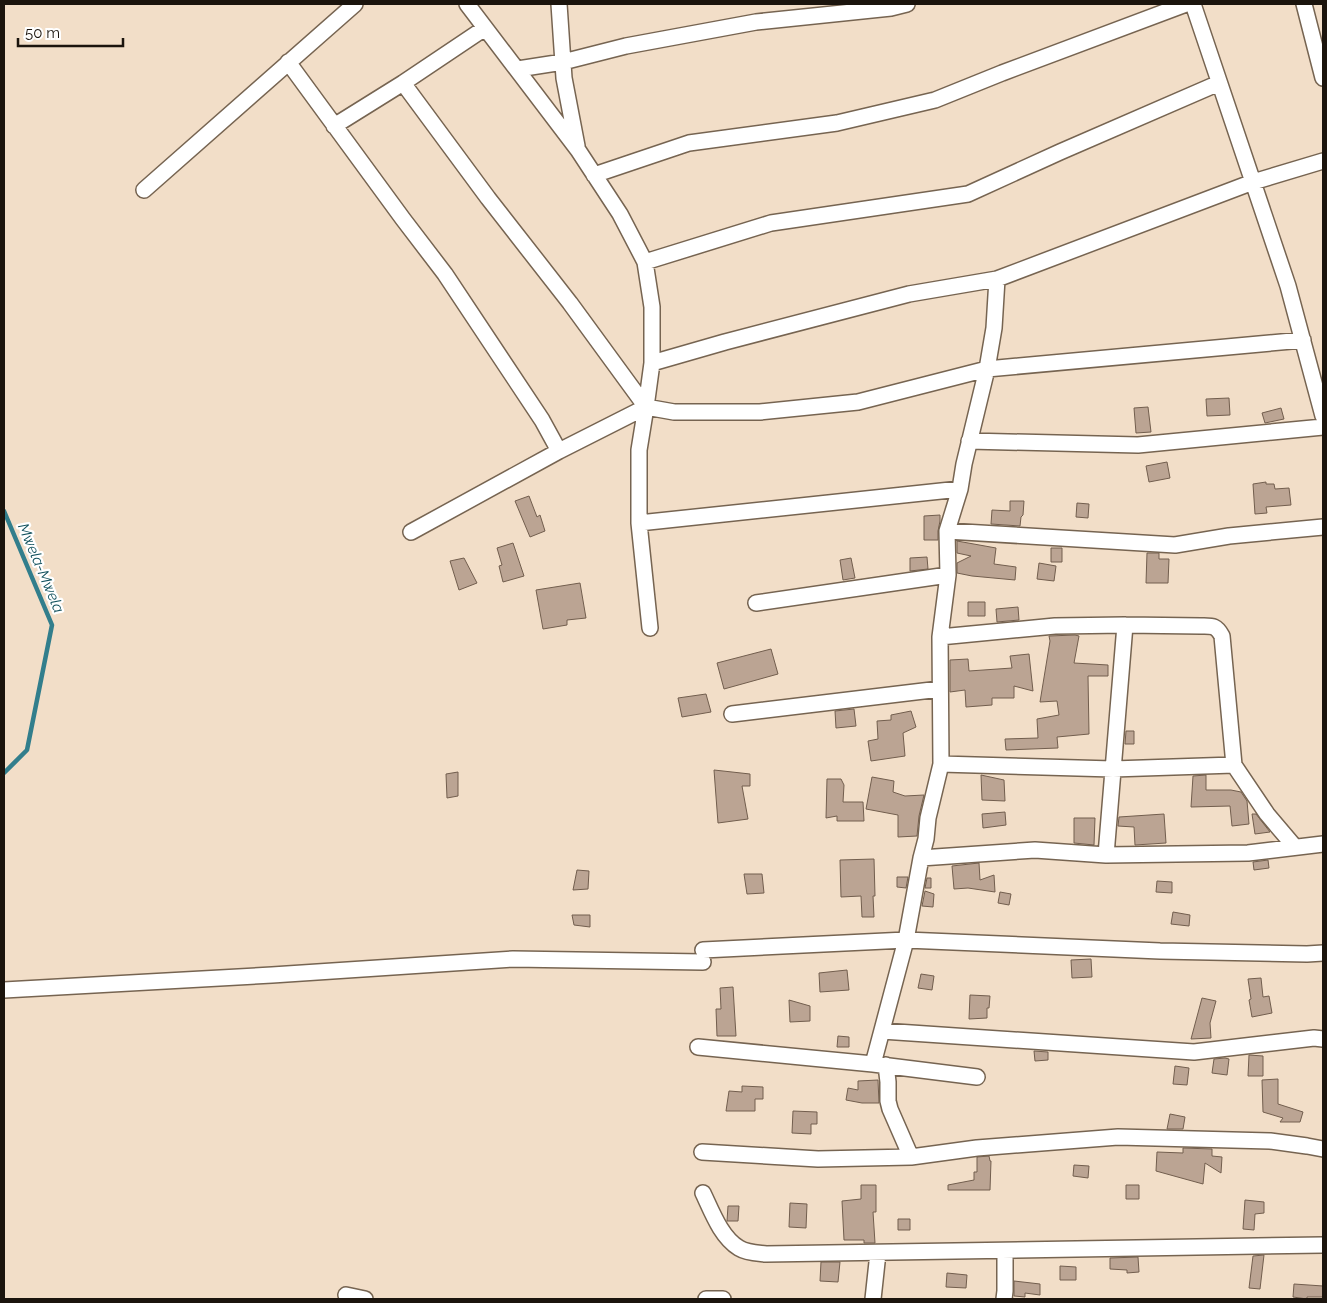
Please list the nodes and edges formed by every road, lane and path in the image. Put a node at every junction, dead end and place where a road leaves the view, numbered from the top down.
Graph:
1 (467, 4) edge
2 (559, 4) edge
3 (908, 4) edge
4 (1186, 4) edge
5 (1193, 4) edge
6 (1304, 4) edge
7 (350, 5) edge
8 (1317, 26) edge
9 (484, 28) junction
10 (288, 62) junction
11 (563, 62) junction
12 (518, 69) junction
13 (1323, 78) edge
14 (403, 83) junction
15 (1219, 83) junction
16 (334, 126) junction
17 (578, 150) junction
18 (1323, 161) edge
19 (594, 175) junction
20 (1253, 182) junction
21 (144, 190) dead end
22 (645, 262) junction
23 (997, 279) junction
24 (1303, 340) junction
25 (652, 363) junction
26 (987, 369) junction
27 (1320, 390) edge
28 (646, 407) junction
29 (1323, 416) edge
30 (1323, 427) edge
31 (969, 441) junction
32 (559, 451) junction
33 (960, 489) junction
34 (640, 523) junction
35 (1323, 527) edge
36 (947, 531) junction
37 (411, 532) dead end
38 (948, 575) junction
39 (756, 603) dead end
40 (1125, 625) junction
41 (650, 628) dead end
42 (940, 637) junction
43 (940, 689) junction
44 (732, 714) dead end
45 (941, 764) junction
46 (1234, 765) junction
47 (1113, 768) junction
48 (1323, 844) edge
49 (1295, 847) junction
50 (1106, 854) junction
51 (921, 858) junction
52 (906, 940) junction
53 (1323, 953) edge
54 (4, 990) edge
55 (882, 1031) junction
56 (1323, 1039) edge
57 (698, 1047) dead end
58 (880, 1064) junction
59 (977, 1077) dead end
60 (1323, 1149) edge
61 (702, 1152) dead end
62 (911, 1157) junction
63 (703, 1193) dead end
64 (1323, 1245) edge
65 (1005, 1251) junction
66 (878, 1253) junction
67 (346, 1295) dead end
68 (365, 1299) edge
69 (706, 1299) edge
70 (722, 1299) edge
71 (873, 1299) edge
72 (1004, 1299) edge

1 - 9 street
2 - 11 street
3 - 11 street
4 - 19 street
5 - 15 street
6 - 8 street
7 - 10 street
8 - 13 street
9 - 12 street
9 - 14 street
10 - 16 street
10 - 21 street
11 - 12 street
11 - 17 street
12 - 17 street
14 - 16 street
14 - 28 street
15 - 20 street
15 - 22 street
16 - 32 street
17 - 19 street
18 - 20 street
19 - 22 street
20 - 23 street
20 - 24 street
22 - 25 street
23 - 25 street
23 - 26 street
24 - 26 street
24 - 27 street
25 - 28 street
26 - 28 street
26 - 31 street
27 - 29 street
28 - 32 street
28 - 34 street
30 - 31 street
31 - 33 street
32 - 37 street
33 - 34 street
33 - 36 street
34 - 41 street
35 - 36 street
36 - 38 street
38 - 39 street
38 - 42 street
40 - 42 street
40 - 46 street
40 - 47 street
42 - 43 street
43 - 44 street
43 - 45 street
45 - 47 street
45 - 51 street
46 - 47 street
46 - 49 street
47 - 50 street
48 - 49 street
49 - 50 street
50 - 51 street
51 - 52 street
52 - 53 street
52 - 54 street
52 - 55 street
55 - 56 street
55 - 58 street
57 - 58 street
58 - 59 street
58 - 62 street
60 - 62 street
61 - 62 street
63 - 66 street
64 - 65 street
65 - 66 street
65 - 72 street
66 - 71 street
67 - 68 street
69 - 70 street

